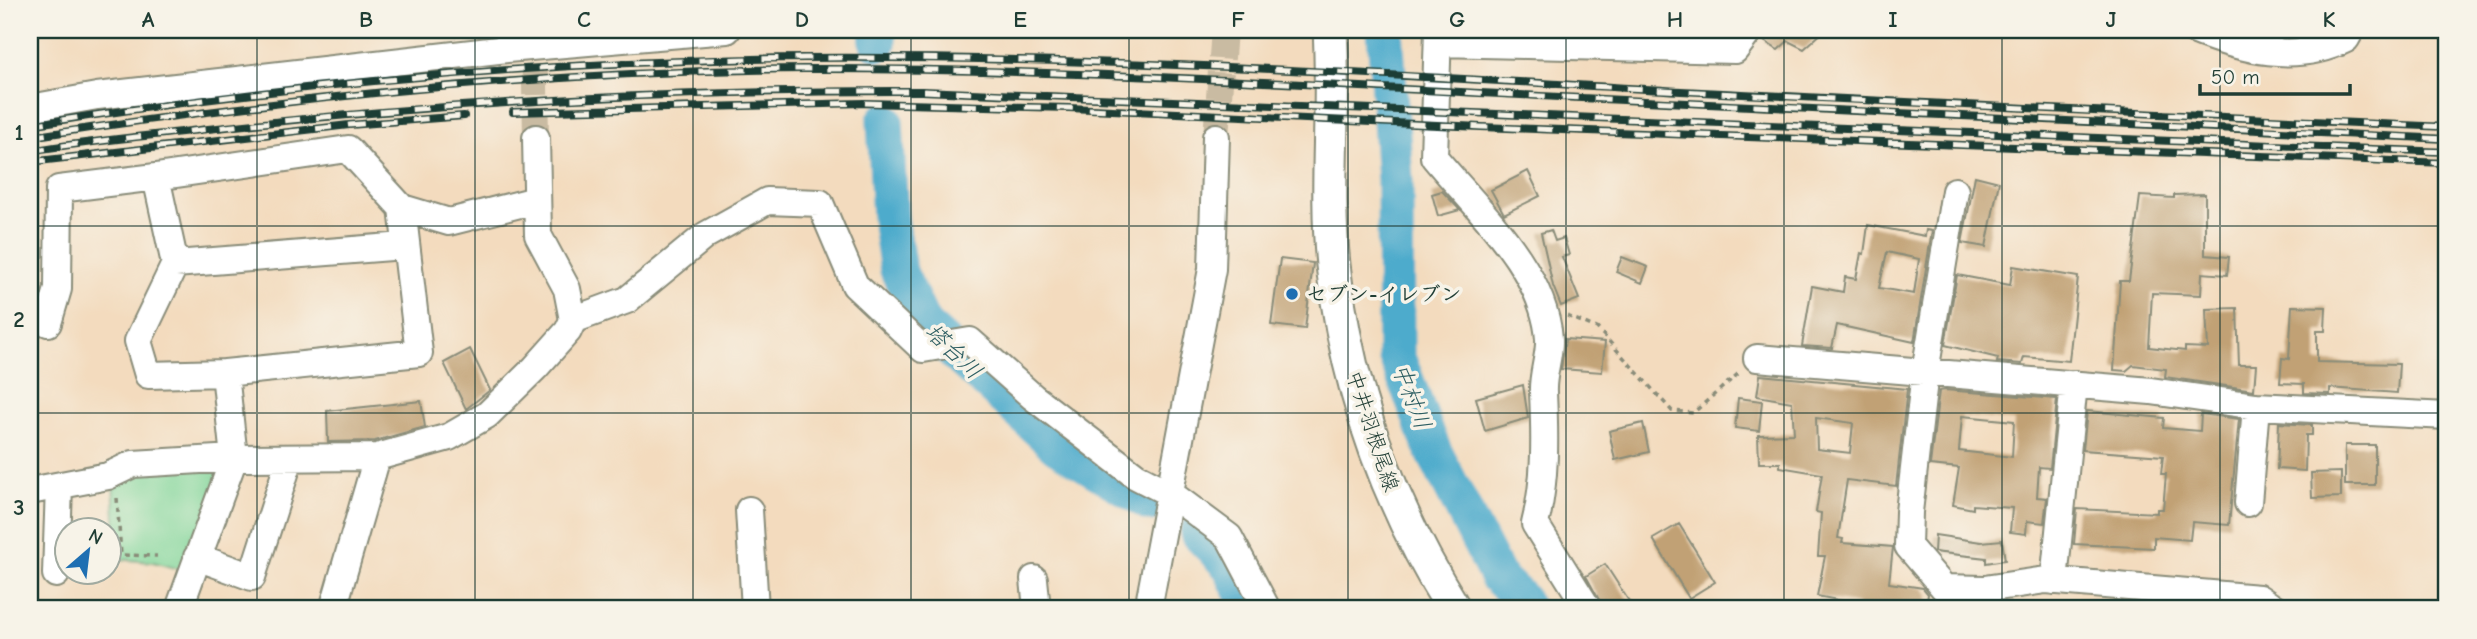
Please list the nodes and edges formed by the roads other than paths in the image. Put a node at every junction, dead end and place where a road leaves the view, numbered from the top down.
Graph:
1 (727, 30) edge
2 (1330, 30) edge
3 (1750, 30) edge
4 (2193, 30) edge
5 (2351, 30) edge
6 (1438, 36) edge
7 (507, 39) edge
8 (30, 108) edge
9 (1216, 136) tunnel mouth
10 (536, 138) tunnel mouth
11 (156, 177) junction
12 (1955, 191) dead end
13 (536, 200) junction
14 (402, 208) junction
15 (404, 246) junction
16 (175, 264) junction
17 (573, 320) junction
18 (48, 323) dead end
19 (1757, 358) road end
20 (1926, 372) junction
21 (225, 373) junction
22 (2074, 384) junction
23 (2256, 406) junction
24 (2447, 416) edge
25 (377, 457) junction
26 (234, 458) junction
27 (290, 458) junction
28 (59, 486) junction
29 (30, 491) edge
30 (1171, 495) junction
31 (2248, 503) dead end
32 (750, 510) dead end
33 (58, 516) edge
34 (197, 557) junction
35 (1949, 570) dead end
36 (2055, 573) junction
37 (1034, 579) dead end
38 (179, 609) edge
39 (333, 609) edge
40 (755, 609) edge
41 (1037, 609) edge
42 (1148, 609) edge
43 (1267, 609) edge
44 (1454, 609) edge
45 (1588, 609) edge
46 (2275, 609) edge

1 - 7 street
2 - 44 main road, 中井羽根尾線
3 - 6 street
4 - 5 street
6 - 45 street
7 - 8 street
9 - 30 street
10 - 13 street
11 - 14 street
11 - 16 street
11 - 18 street
12 - 20 street
13 - 14 street
13 - 17 street
14 - 15 street
15 - 16 street
15 - 21 street
16 - 21 street
17 - 25 street
17 - 30 street
19 - 20 street
20 - 22 street
20 - 36 street
21 - 26 street
22 - 23 street
22 - 36 street
23 - 24 street
23 - 31 street
25 - 27 street
25 - 39 street
26 - 27 street
26 - 28 street
26 - 34 street
27 - 34 street
28 - 29 street
28 - 33 street
30 - 42 street
30 - 43 street
32 - 40 street
34 - 38 street
35 - 36 street
36 - 46 street
37 - 41 street

